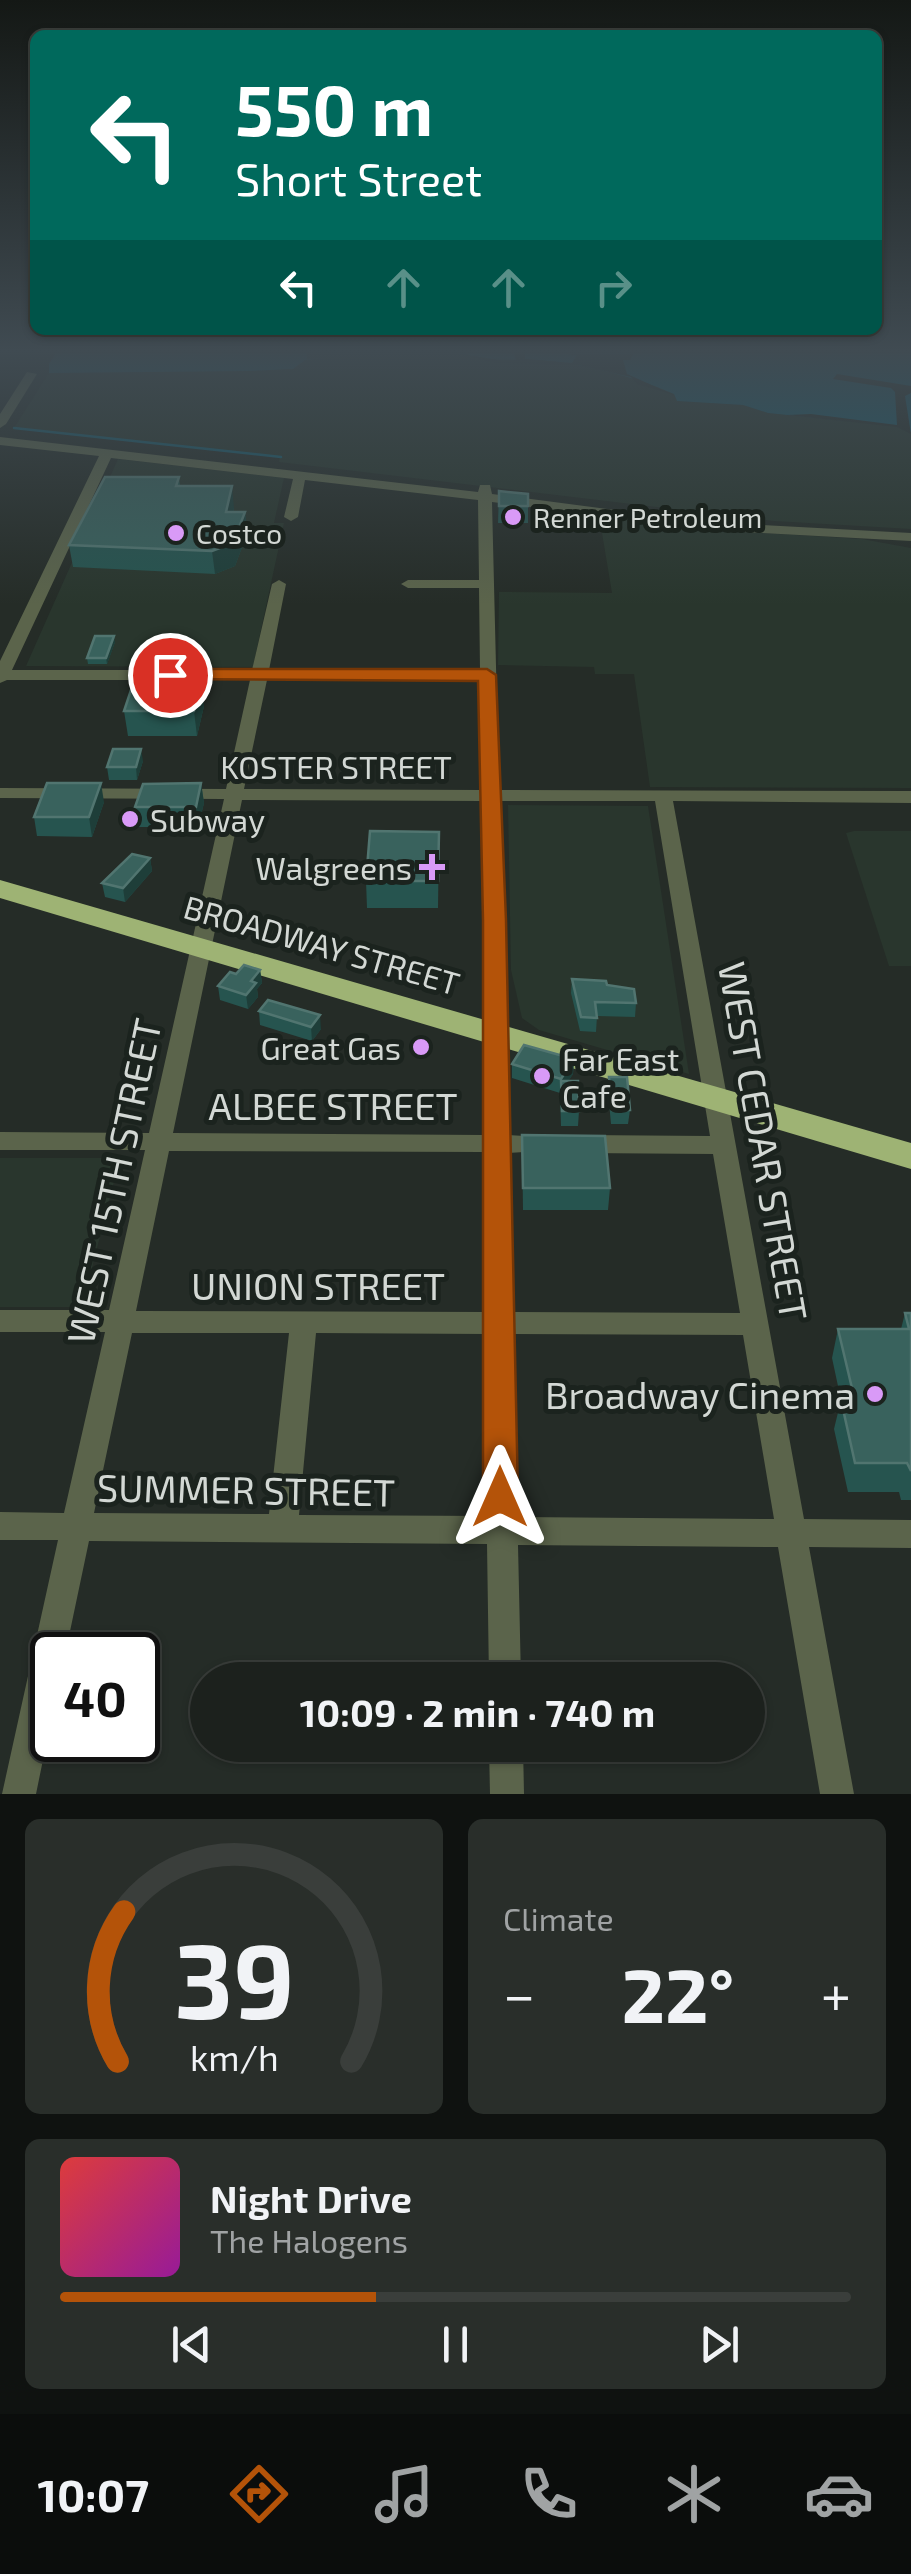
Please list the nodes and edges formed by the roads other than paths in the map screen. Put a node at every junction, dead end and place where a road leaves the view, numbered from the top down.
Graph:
1 (0, 440) edge
2 (106, 453) junction
3 (300, 475) junction
4 (485, 492) junction
5 (292, 517) dead end
6 (911, 536) edge
7 (279, 584) dead end
8 (408, 584) dead end
9 (486, 584) junction
10 (260, 675) junction
11 (487, 675) junction
12 (0, 676) edge
13 (0, 793) edge
14 (234, 795) junction
15 (490, 797) junction
16 (663, 797) junction
17 (911, 797) edge
18 (0, 890) edge
19 (200, 948) junction
20 (494, 1033) junction
21 (717, 1100) junction
22 (0, 1141) edge
23 (160, 1142) junction
24 (498, 1144) junction
25 (725, 1145) junction
26 (911, 1156) edge
27 (0, 1321) edge
28 (121, 1322) junction
29 (304, 1322) junction
30 (499, 1324) junction
31 (756, 1324) junction
32 (0, 1526) edge
33 (77, 1527) junction
34 (283, 1528) junction
35 (501, 1532) junction
36 (792, 1532) junction
37 (911, 1534) edge
38 (504, 1662) edge
39 (507, 1762) edge
40 (19, 1794) edge
41 (508, 1794) edge
42 (837, 1794) edge

1 - 2 street
2 - 3 street
2 - 12 street
3 - 4 street
3 - 5 street
4 - 6 street
4 - 9 street
7 - 10 street, WEST 15TH STREET
8 - 9 street
9 - 11 street
10 - 11 street
10 - 12 street
10 - 14 street, WEST 15TH STREET
11 - 15 street
13 - 14 street, KOSTER STREET
14 - 15 street, KOSTER STREET
14 - 19 street, WEST 15TH STREET
15 - 16 street, KOSTER STREET
15 - 20 street
16 - 17 street, KOSTER STREET
16 - 21 street, WEST CEDAR STREET
18 - 19 highway, BROADWAY STREET
19 - 20 highway, BROADWAY STREET
19 - 23 street, WEST 15TH STREET
20 - 21 highway, BROADWAY STREET
20 - 24 street
21 - 25 street, WEST CEDAR STREET
21 - 26 highway, BROADWAY STREET
22 - 23 street, ALBEE STREET
23 - 24 street, ALBEE STREET
23 - 28 street, WEST 15TH STREET
24 - 25 street, ALBEE STREET
24 - 30 street
25 - 31 street, WEST CEDAR STREET
27 - 28 street, UNION STREET
28 - 29 street, UNION STREET
28 - 33 street, WEST 15TH STREET
29 - 30 street, UNION STREET
29 - 34 street
30 - 31 street, UNION STREET
30 - 35 street
31 - 36 street, WEST CEDAR STREET
32 - 33 street, SUMMER STREET
33 - 34 street, SUMMER STREET
33 - 40 street, WEST 15TH STREET
34 - 35 street, SUMMER STREET
35 - 36 street, SUMMER STREET
35 - 38 street
36 - 37 street, SUMMER STREET
36 - 42 street, WEST CEDAR STREET
39 - 41 street

